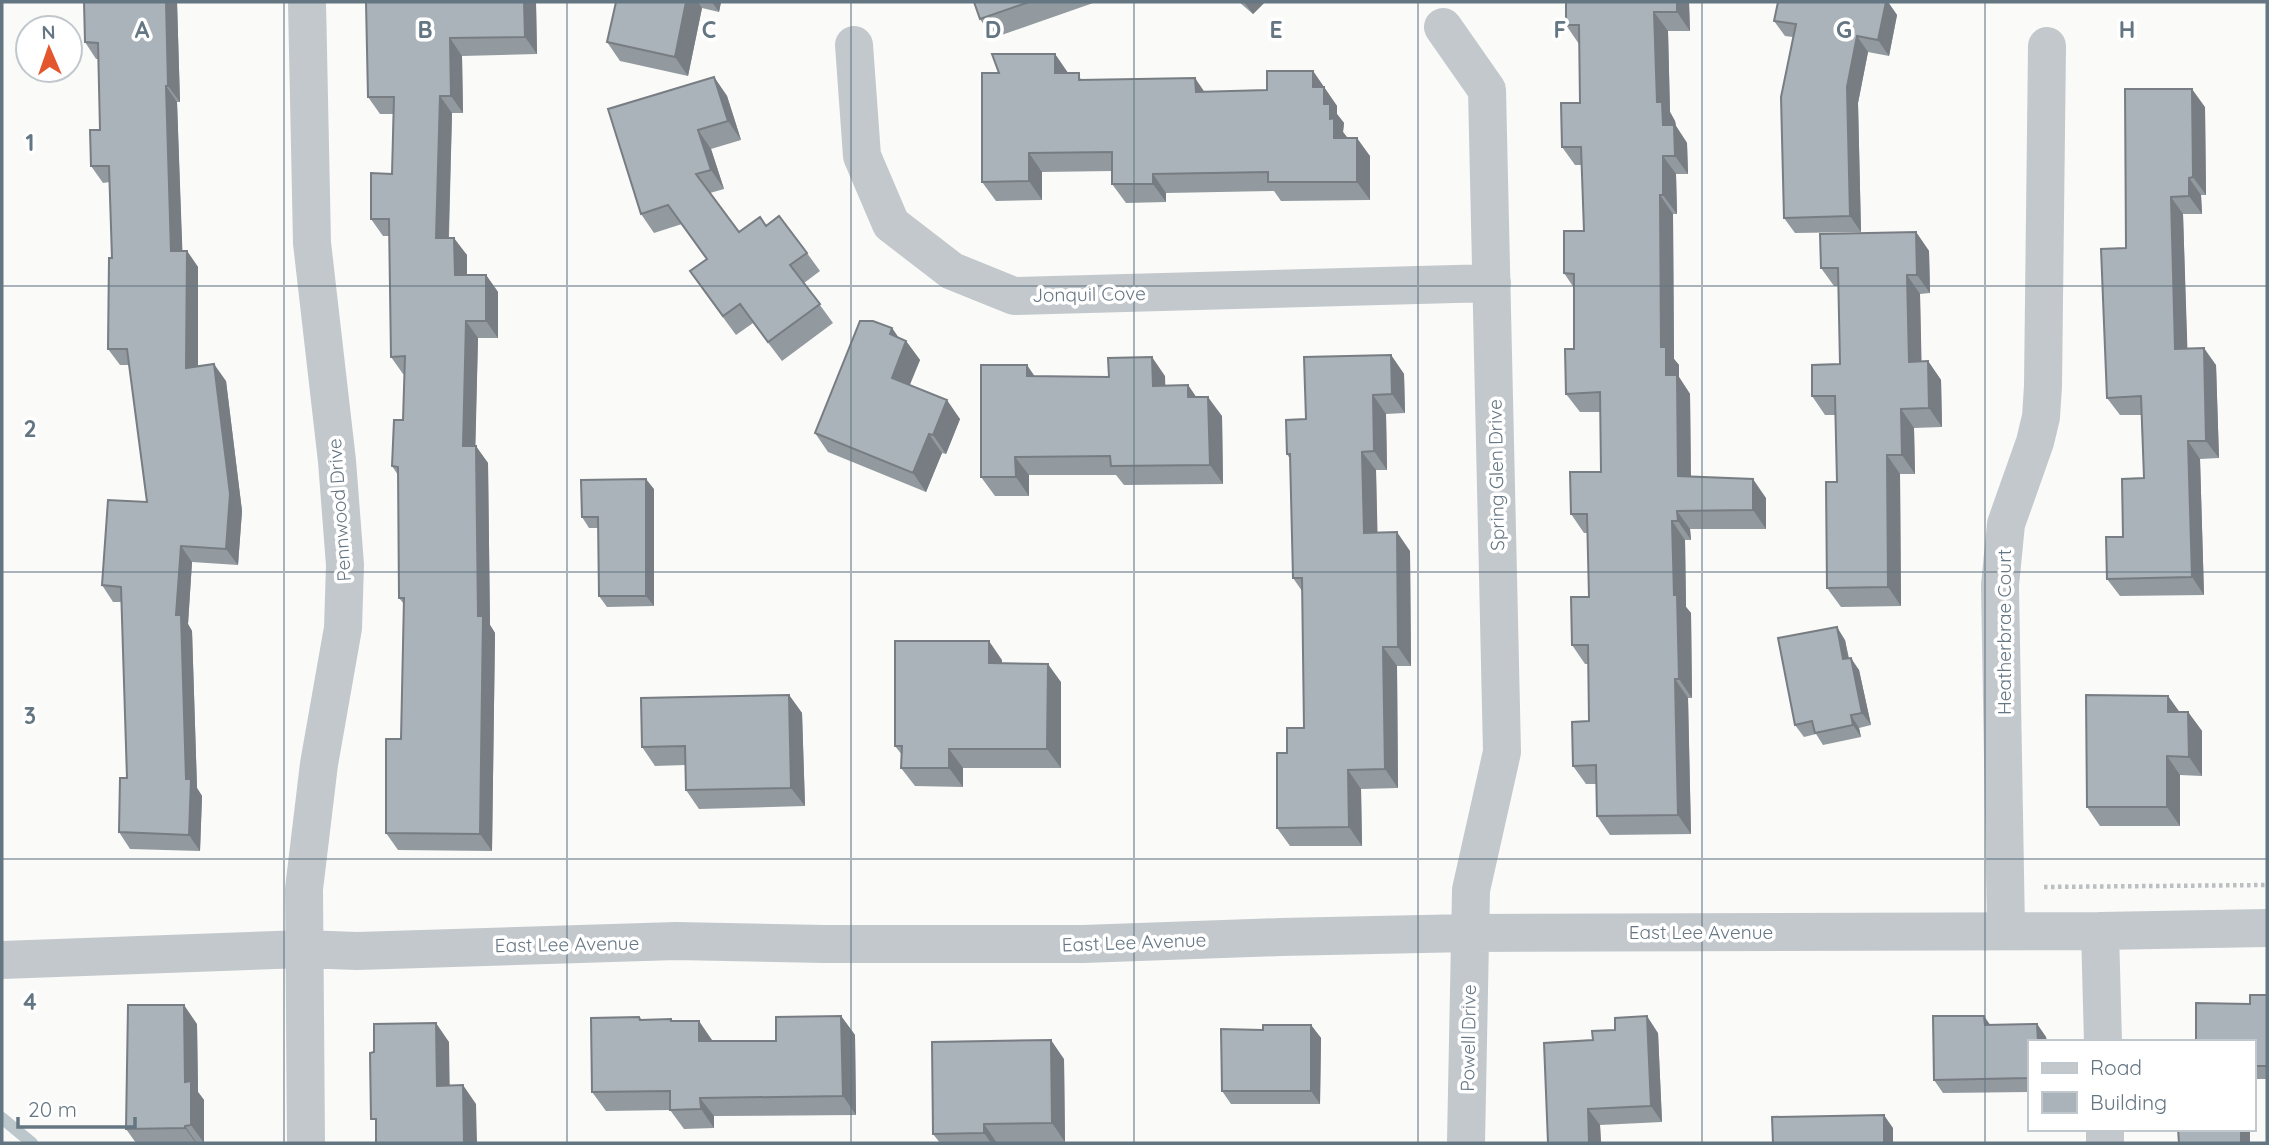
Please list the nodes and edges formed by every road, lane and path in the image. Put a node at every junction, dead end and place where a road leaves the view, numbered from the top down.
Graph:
1 (307, 2) edge
2 (1443, 27) dead end
3 (854, 45) dead end
4 (2047, 46) dead end
5 (1492, 284) junction
6 (2267, 885) edge
7 (2039, 887) dead end
8 (2267, 928) edge
9 (2006, 930) junction
10 (2100, 931) junction
11 (1469, 933) junction
12 (303, 949) junction
13 (2, 960) edge
14 (2103, 1040) edge
15 (306, 1143) edge
16 (1466, 1143) edge

1 - 12 street, Pennwood Drive
2 - 5 street, Spring Glen Drive
3 - 5 street, Jonquil Cove
4 - 9 street, Heatherbrae Court
5 - 11 street, Spring Glen Drive
6 - 7 path
8 - 10 street, East Lee Avenue
9 - 10 street, East Lee Avenue
9 - 11 street, East Lee Avenue
10 - 14 street
11 - 12 street, East Lee Avenue
11 - 16 street, Powell Drive
12 - 13 street, East Lee Avenue
12 - 15 street, Pennwood Drive

